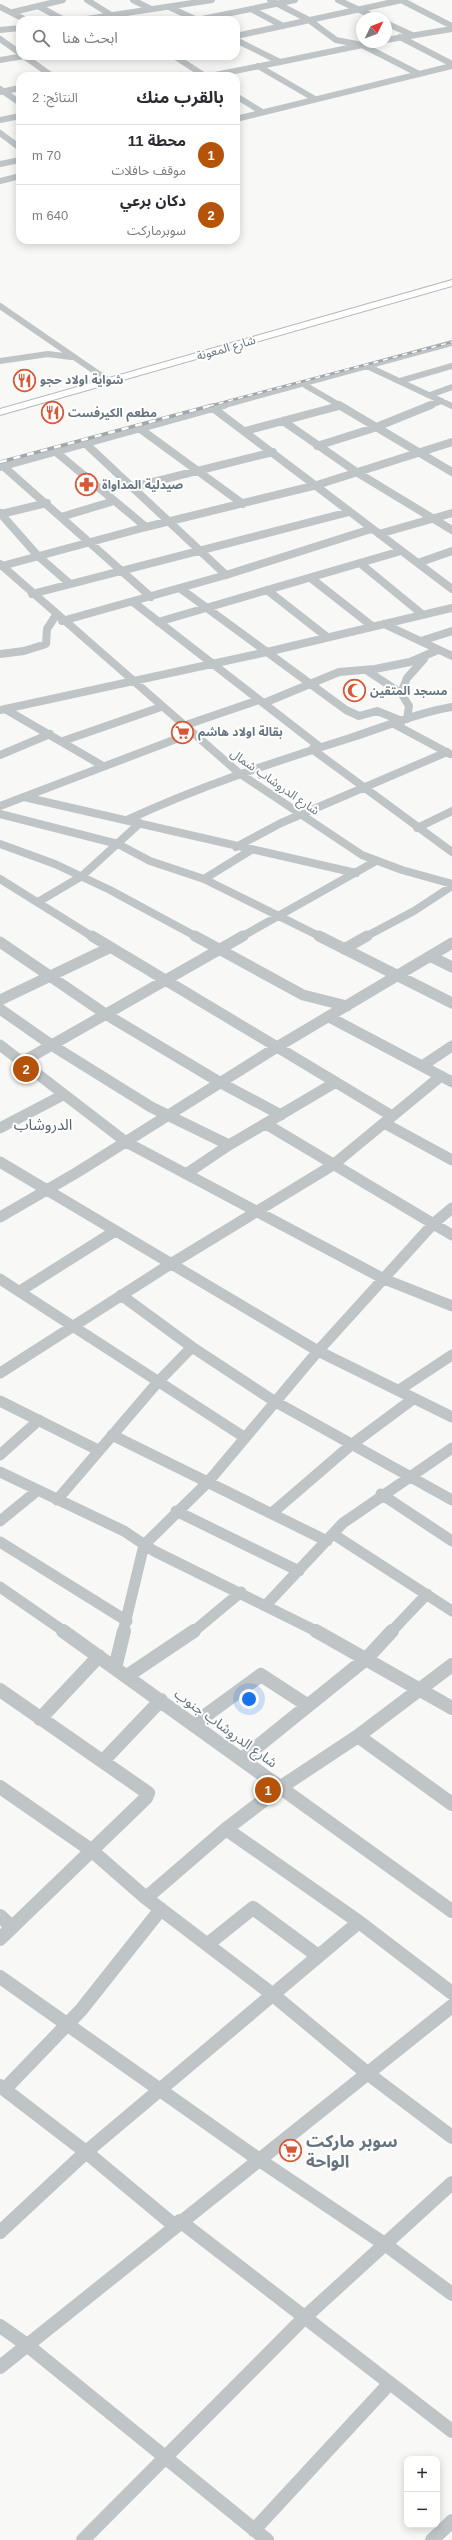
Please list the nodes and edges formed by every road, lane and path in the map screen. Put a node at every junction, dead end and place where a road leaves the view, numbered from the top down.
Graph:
1 (63, 0) edge
2 (88, 0) edge
3 (91, 0) edge
4 (133, 0) edge
5 (212, 0) edge
6 (270, 0) edge
7 (295, 0) edge
8 (338, 0) edge
9 (402, 0) edge
10 (203, 1) edge
11 (277, 4) junction
12 (1, 6) edge
13 (38, 6) junction
14 (169, 7) junction
15 (151, 9) junction
16 (251, 9) junction
17 (358, 9) junction
18 (12, 12) junction
19 (364, 12) edge
20 (112, 15) junction
21 (19, 16) edge
22 (57, 16) edge
23 (106, 16) edge
24 (188, 16) edge
25 (217, 16) edge
26 (309, 20) junction
27 (283, 26) junction
28 (392, 26) edge
29 (452, 27) edge
30 (16, 28) edge
31 (0, 30) edge
32 (443, 30) junction
33 (240, 35) edge
34 (412, 35) junction
35 (452, 35) edge
36 (400, 37) junction
37 (0, 39) edge
38 (392, 39) edge
39 (240, 42) edge
40 (356, 44) edge
41 (356, 46) edge
42 (368, 48) edge
43 (16, 50) edge
44 (16, 57) edge
45 (0, 60) edge
46 (30, 60) edge
47 (180, 60) edge
48 (280, 62) junction
49 (452, 65) edge
50 (258, 66) junction
51 (46, 72) edge
52 (199, 72) edge
53 (229, 72) edge
54 (419, 74) junction
55 (16, 89) edge
56 (1, 91) edge
57 (240, 98) edge
58 (315, 99) junction
59 (16, 101) edge
60 (262, 112) junction
61 (16, 117) edge
62 (240, 118) edge
63 (0, 120) edge
64 (0, 133) edge
65 (16, 145) edge
66 (16, 161) edge
67 (0, 164) edge
68 (16, 177) edge
69 (0, 181) edge
70 (452, 283) edge
71 (452, 288) edge
72 (0, 306) edge
73 (452, 342) edge
74 (74, 358) junction
75 (0, 361) edge
76 (367, 366) junction
77 (452, 366) edge
78 (109, 381) junction
79 (400, 381) junction
80 (303, 384) junction
81 (452, 387) edge
82 (430, 395) junction
83 (442, 401) junction
84 (339, 406) junction
85 (452, 406) edge
86 (213, 408) junction
87 (0, 412) edge
88 (0, 416) edge
89 (283, 421) junction
90 (139, 428) junction
91 (374, 428) junction
92 (245, 431) junction
93 (452, 442) edge
94 (86, 444) junction
95 (317, 446) junction
96 (56, 452) junction
97 (273, 452) junction
98 (420, 454) junction
99 (2, 466) edge
100 (198, 470) junction
101 (452, 472) edge
102 (358, 473) junction
103 (316, 485) junction
104 (133, 486) junction
105 (114, 501) junction
106 (47, 503) junction
107 (243, 504) junction
108 (350, 512) junction
109 (452, 513) edge
110 (0, 514) edge
111 (61, 517) junction
112 (435, 519) junction
113 (168, 523) junction
114 (146, 527) junction
115 (372, 529) junction
116 (452, 530) edge
117 (379, 534) junction
118 (88, 544) junction
119 (198, 551) junction
120 (402, 551) junction
121 (452, 551) edge
122 (38, 556) junction
123 (418, 563) junction
124 (361, 564) junction
125 (1, 565) edge
126 (118, 570) junction
127 (226, 575) junction
128 (312, 579) junction
129 (69, 583) junction
130 (451, 587) edge
131 (181, 588) junction
132 (267, 590) junction
133 (32, 594) junction
134 (151, 597) junction
135 (133, 602) junction
136 (208, 608) junction
137 (452, 608) edge
138 (422, 614) junction
139 (59, 618) junction
140 (158, 622) junction
141 (384, 624) junction
142 (372, 626) junction
143 (452, 631) edge
144 (327, 637) junction
145 (421, 641) junction
146 (438, 650) junction
147 (267, 652) junction
148 (0, 654) edge
149 (427, 656) junction
150 (452, 656) edge
151 (213, 664) junction
152 (365, 669) junction
153 (131, 680) junction
154 (308, 684) junction
155 (402, 692) junction
156 (261, 701) junction
157 (161, 707) junction
158 (452, 707) edge
159 (3, 710) edge
160 (401, 722) junction
161 (183, 726) junction
162 (50, 734) junction
163 (192, 734) junction
164 (63, 741) junction
165 (316, 748) junction
166 (449, 753) edge
167 (0, 755) edge
168 (103, 766) junction
169 (239, 773) junction
170 (365, 788) junction
171 (24, 797) junction
172 (0, 806) edge
173 (452, 811) edge
174 (0, 814) edge
175 (300, 815) junction
176 (127, 820) junction
177 (140, 823) junction
178 (417, 828) junction
179 (118, 844) junction
180 (1, 845) edge
181 (236, 847) junction
182 (251, 850) junction
183 (452, 852) edge
184 (376, 861) junction
185 (356, 872) junction
186 (82, 876) junction
187 (0, 879) edge
188 (204, 879) junction
189 (452, 885) edge
190 (38, 902) junction
191 (279, 916) junction
192 (0, 942) edge
193 (452, 943) edge
194 (109, 948) junction
195 (344, 949) junction
196 (219, 950) junction
197 (430, 956) junction
198 (452, 967) edge
199 (49, 975) junction
200 (398, 975) junction
201 (163, 981) junction
202 (0, 1000) edge
203 (452, 1003) edge
204 (348, 1006) junction
205 (0, 1009) edge
206 (107, 1015) junction
207 (329, 1018) junction
208 (0, 1045) edge
209 (53, 1046) junction
210 (452, 1046) edge
211 (277, 1047) junction
212 (22, 1062) junction
213 (422, 1066) junction
214 (441, 1076) junction
215 (221, 1082) junction
216 (336, 1082) junction
217 (452, 1082) edge
218 (63, 1095) junction
219 (281, 1114) junction
220 (167, 1116) junction
221 (0, 1117) edge
222 (388, 1120) junction
223 (266, 1124) junction
224 (4, 1125) edge
225 (126, 1142) junction
226 (229, 1145) junction
227 (452, 1160) edge
228 (0, 1162) edge
229 (333, 1165) junction
230 (186, 1174) junction
231 (49, 1190) junction
232 (452, 1208) edge
233 (257, 1213) junction
234 (0, 1218) edge
235 (433, 1224) junction
236 (115, 1231) junction
237 (452, 1235) edge
238 (169, 1265) junction
239 (384, 1279) junction
240 (3, 1285) edge
241 (20, 1292) junction
242 (121, 1295) junction
243 (452, 1306) edge
244 (74, 1327) junction
245 (192, 1348) junction
246 (318, 1351) junction
247 (452, 1355) edge
248 (0, 1373) edge
249 (157, 1383) junction
250 (399, 1390) junction
251 (413, 1399) junction
252 (0, 1401) edge
253 (274, 1401) junction
254 (452, 1417) edge
255 (39, 1420) junction
256 (112, 1435) junction
257 (244, 1437) junction
258 (351, 1445) junction
259 (452, 1448) edge
260 (98, 1450) junction
261 (0, 1455) edge
262 (0, 1472) edge
263 (408, 1477) junction
264 (208, 1482) junction
265 (38, 1490) junction
266 (382, 1494) junction
267 (57, 1500) junction
268 (452, 1500) edge
269 (176, 1511) junction
270 (272, 1514) junction
271 (0, 1520) edge
272 (330, 1538) junction
273 (452, 1541) edge
274 (0, 1542) edge
275 (144, 1545) junction
276 (298, 1571) junction
277 (0, 1587) edge
278 (241, 1592) junction
279 (426, 1594) junction
280 (266, 1605) junction
281 (450, 1607) edge
282 (127, 1621) junction
283 (99, 1656) junction
284 (367, 1658) junction
285 (452, 1665) edge
286 (115, 1668) junction
287 (127, 1676) junction
288 (420, 1688) junction
289 (0, 1690) edge
290 (161, 1700) junction
291 (307, 1705) junction
292 (452, 1708) edge
293 (40, 1719) junction
294 (194, 1724) junction
295 (358, 1736) junction
296 (242, 1760) junction
297 (103, 1761) junction
298 (0, 1787) edge
299 (281, 1787) junction
300 (452, 1804) edge
301 (226, 1829) junction
302 (91, 1850) junction
303 (146, 1898) junction
304 (161, 1909) junction
305 (452, 1911) edge
306 (0, 1916) edge
307 (359, 1922) junction
308 (12, 1927) junction
309 (0, 1939) edge
310 (208, 1944) junction
311 (318, 1956) junction
312 (0, 1977) edge
313 (452, 1993) edge
314 (272, 1994) junction
315 (452, 2006) edge
316 (68, 2024) junction
317 (367, 2073) junction
318 (2, 2087) edge
319 (160, 2089) junction
320 (452, 2137) edge
321 (86, 2152) junction
322 (258, 2159) junction
323 (452, 2183) edge
324 (178, 2224) junction
325 (1, 2229) edge
326 (386, 2245) junction
327 (452, 2294) edge
328 (305, 2318) junction
329 (0, 2326) edge
330 (27, 2345) junction
331 (0, 2367) edge
332 (389, 2384) junction
333 (452, 2431) edge
334 (166, 2458) junction
335 (452, 2521) edge
336 (254, 2530) junction
337 (83, 2540) edge
338 (267, 2540) edge
339 (432, 2540) edge

1 - 13 street
2 - 3 street
2 - 20 street
4 - 15 street
5 - 10 street
6 - 11 street
7 - 11 street
8 - 17 street
9 - 17 street
9 - 29 street
10 - 14 street
11 - 16 street
11 - 26 street
12 - 18 street
13 - 18 street
13 - 22 street
14 - 15 street
14 - 24 street
15 - 20 street
16 - 25 street
16 - 27 street
17 - 19 street
17 - 26 street
18 - 21 street
20 - 23 street
26 - 27 street
26 - 40 street
27 - 33 street
28 - 34 street
29 - 32 street
30 - 31 street
32 - 34 street
32 - 35 street
34 - 36 street
36 - 38 street
36 - 49 street
37 - 43 street
39 - 48 street
41 - 48 street
42 - 54 street
44 - 45 street
46 - 51 street
47 - 52 street
48 - 50 street
49 - 54 street
50 - 53 street
50 - 58 street
54 - 58 street
55 - 56 street
56 - 59 street
57 - 60 street
58 - 60 street
60 - 62 street
61 - 63 street
64 - 65 street
66 - 67 street
68 - 69 street
70 - 78 highway, شارع المعونة
71 - 88 highway, شارع المعونة
72 - 74 street
73 - 76 street
74 - 75 street
74 - 78 street
76 - 79 street
76 - 80 street
77 - 79 street
78 - 87 highway, شارع المعونة
79 - 82 street
80 - 84 street
80 - 86 street
81 - 82 street
82 - 83 street
83 - 85 street
83 - 91 street
84 - 89 street
84 - 91 street
86 - 90 street
86 - 92 street
89 - 92 street
89 - 95 street
90 - 94 street
90 - 100 street
91 - 95 street
91 - 98 street
92 - 97 street
93 - 98 street
94 - 96 street
94 - 104 street
95 - 102 street
96 - 99 street
96 - 105 street
97 - 100 street
97 - 103 street
98 - 101 street
98 - 102 street
99 - 106 street
100 - 104 street
100 - 107 street
102 - 103 street
102 - 112 street
103 - 107 street
103 - 108 street
104 - 113 street
105 - 111 street
105 - 114 street
106 - 110 street
106 - 111 street
107 - 113 street
108 - 115 street
108 - 119 street
109 - 112 street
110 - 122 street
111 - 118 street
112 - 116 street
112 - 117 street
113 - 114 street
113 - 119 street
114 - 118 street
115 - 117 street
115 - 127 street
117 - 120 street
118 - 122 street
118 - 126 street
119 - 126 street
119 - 127 street
120 - 123 street
120 - 124 street
121 - 123 street
122 - 125 street
122 - 129 street
123 - 130 street
124 - 128 street
124 - 138 street
125 - 133 street, شارع الدروشاب شمال
126 - 129 street
126 - 134 street
127 - 131 street
128 - 132 street
128 - 142 street
129 - 133 street
131 - 134 street
131 - 136 street
132 - 136 street
132 - 144 street
133 - 139 street, شارع الدروشاب شمال
134 - 135 street
135 - 139 street
135 - 140 street
136 - 140 street
136 - 147 street
137 - 138 street
138 - 141 street
139 - 148 street
139 - 153 street, شارع الدروشاب شمال
140 - 151 street
141 - 142 street
141 - 145 street
142 - 144 street
143 - 145 street
144 - 147 street
145 - 146 street
146 - 149 street
146 - 150 street
147 - 151 street
147 - 154 street
149 - 152 street
149 - 155 street
151 - 153 street
151 - 156 street
152 - 154 street
152 - 155 street
153 - 157 street, شارع الدروشاب شمال
153 - 159 street
154 - 156 street
154 - 160 street
155 - 160 street
156 - 161 street
156 - 165 street
157 - 161 street, شارع الدروشاب شمال
157 - 164 street
158 - 160 street
159 - 162 street
160 - 165 street
160 - 166 street
161 - 163 street, شارع الدروشاب شمال
162 - 164 street
162 - 167 street
163 - 168 street
163 - 169 street, شارع الدروشاب شمال
164 - 168 street
165 - 169 street
165 - 170 street
166 - 170 street
168 - 171 street
169 - 175 street, شارع الدروشاب شمال
169 - 176 street
170 - 175 street
170 - 178 street
171 - 172 street
171 - 176 street
173 - 178 street
174 - 179 street
175 - 181 street
175 - 184 street, شارع الدروشاب شمال
176 - 177 street
177 - 179 street
177 - 181 street
178 - 183 street
179 - 186 street
179 - 188 street
180 - 186 street
181 - 182 street
182 - 185 street
182 - 188 street
184 - 185 street
184 - 189 street, شارع الدروشاب شمال
185 - 191 street
186 - 190 street
186 - 196 street
187 - 190 street
188 - 191 street
189 - 195 street
190 - 194 street
191 - 195 street
191 - 196 street
192 - 199 street
193 - 197 street
194 - 199 street
194 - 201 street
195 - 200 street
196 - 201 street
196 - 204 street
197 - 198 street
197 - 200 street
199 - 202 street
199 - 206 street
200 - 203 street
200 - 204 street
201 - 206 street
201 - 211 street
204 - 207 street
205 - 209 street
206 - 209 street
206 - 215 street
207 - 211 street
207 - 213 street
208 - 212 street
209 - 212 street
209 - 220 street
210 - 213 street
211 - 215 street
211 - 216 street
212 - 218 street
213 - 214 street
214 - 217 street
214 - 222 street
215 - 219 street
215 - 220 street
216 - 219 street
216 - 222 street
218 - 224 street
218 - 225 street
219 - 223 street
220 - 225 street
220 - 226 street
221 - 224 street
222 - 227 street
222 - 229 street
223 - 226 street
223 - 229 street
225 - 230 street
225 - 231 street
226 - 230 street
228 - 231 street
229 - 233 street
229 - 235 street
230 - 233 street
231 - 234 street
231 - 236 street
232 - 235 street
233 - 238 street
233 - 239 street
235 - 237 street
235 - 239 street
236 - 238 street
236 - 241 street
238 - 242 street
238 - 246 street
239 - 243 street
239 - 246 street
240 - 241 street
241 - 244 street
242 - 244 street
242 - 245 street
244 - 248 street
244 - 249 street
245 - 249 street
245 - 253 street
246 - 250 street
246 - 253 street
247 - 250 street
249 - 256 street
249 - 257 street
250 - 251 street
251 - 254 street
251 - 258 street
252 - 255 street
253 - 257 street
253 - 258 street
255 - 260 street
255 - 261 street
256 - 260 street
256 - 264 street
257 - 264 street
258 - 263 street
258 - 270 street
259 - 263 street
260 - 267 street
262 - 265 street
263 - 266 street
263 - 268 street
264 - 269 street
264 - 270 street
265 - 267 street
265 - 271 street
266 - 272 street
266 - 273 street
267 - 275 street
269 - 275 street
269 - 276 street
270 - 272 street
272 - 276 street
272 - 279 street
274 - 282 street
275 - 278 street
275 - 282 street
276 - 280 street
277 - 283 street, شارع الدروشاب جنوب
278 - 280 street
278 - 287 street
279 - 281 street
279 - 284 street
280 - 284 street
282 - 286 street
283 - 286 street, شارع الدروشاب جنوب
283 - 293 street
284 - 288 street
284 - 291 street
285 - 288 street
286 - 287 street, شارع الدروشاب جنوب
287 - 290 street, شارع الدروشاب جنوب
288 - 292 street
288 - 295 street
289 - 293 street
290 - 294 street, شارع الدروشاب جنوب
290 - 297 street
291 - 294 street
291 - 296 street
293 - 297 street
294 - 296 street, شارع الدروشاب جنوب
295 - 299 street
295 - 300 street
296 - 299 street, شارع الدروشاب جنوب
297 - 302 street
298 - 302 street
299 - 301 street
299 - 305 street, شارع الدروشاب جنوب
301 - 303 street
301 - 307 street
302 - 303 street
302 - 308 street
303 - 304 street
304 - 310 street
304 - 316 street
306 - 308 street
307 - 311 street
307 - 313 street
308 - 309 street
310 - 311 street
310 - 314 street
311 - 314 street
312 - 316 street
314 - 317 street
314 - 319 street
315 - 317 street
316 - 318 street
316 - 319 street
317 - 320 street
317 - 322 street
318 - 321 street
319 - 321 street
319 - 322 street
321 - 324 street
321 - 325 street
322 - 324 street
322 - 326 street
323 - 326 street
324 - 328 street
324 - 330 street
326 - 327 street
326 - 328 street
328 - 332 street
328 - 334 street
329 - 330 street
330 - 331 street
330 - 334 street
332 - 333 street
332 - 336 street
334 - 336 street
334 - 337 street
335 - 339 street
336 - 338 street

